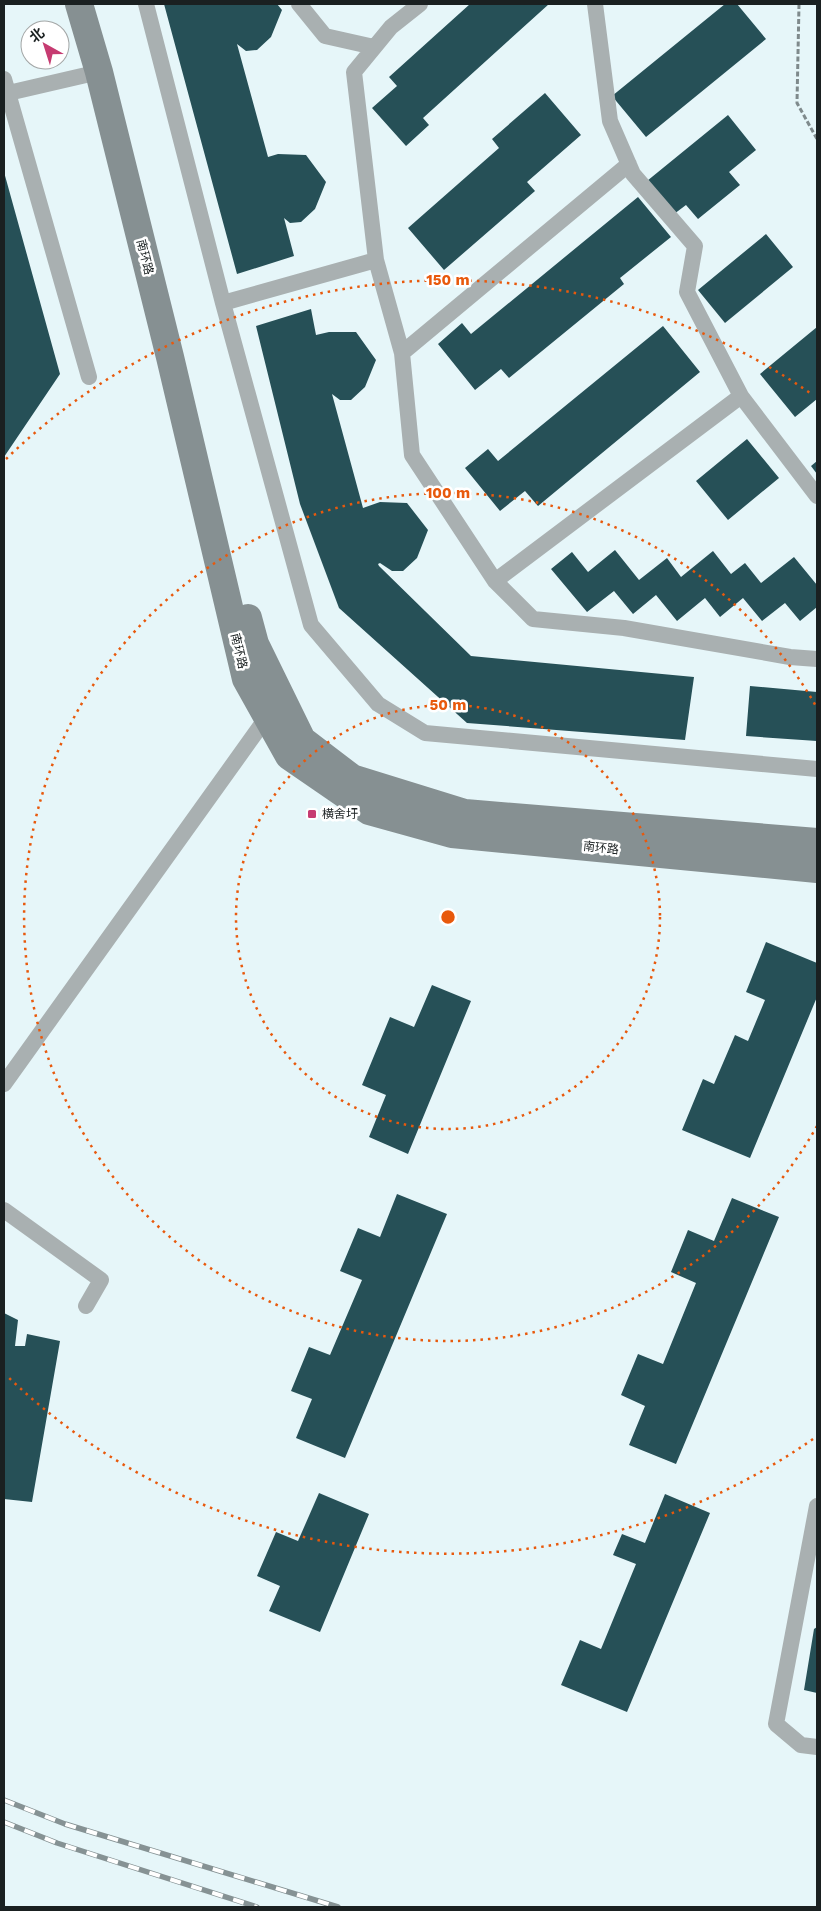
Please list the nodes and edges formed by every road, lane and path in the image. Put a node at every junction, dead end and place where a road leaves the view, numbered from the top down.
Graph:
1 (79, 4) edge
2 (94, 4) edge
3 (146, 4) edge
4 (299, 4) edge
5 (420, 4) edge
6 (595, 4) edge
7 (799, 4) edge
8 (374, 47) junction
9 (99, 72) junction
10 (5, 88) edge
11 (817, 140) edge
12 (629, 164) junction
13 (376, 260) junction
14 (223, 304) junction
15 (402, 352) junction
16 (89, 377) dead end
17 (741, 396) junction
18 (817, 496) edge
19 (495, 580) junction
20 (817, 659) edge
21 (267, 717) junction
22 (817, 769) edge
23 (817, 842) edge
24 (817, 869) edge
25 (4, 1084) edge
26 (4, 1210) edge
27 (86, 1306) dead end
28 (817, 1506) edge
29 (817, 1747) edge

1 - 9 main road, 南环路
2 - 23 main road, 南环路
3 - 14 lane
4 - 8 lane
5 - 8 lane
6 - 12 lane
7 - 11 path
8 - 13 lane
9 - 10 lane
9 - 21 main road, 南环路
10 - 16 lane
12 - 15 lane
12 - 17 lane
13 - 14 lane
13 - 15 lane
14 - 22 lane
15 - 19 lane
17 - 18 lane
17 - 19 lane
19 - 20 lane
21 - 24 main road, 南环路
21 - 25 lane
26 - 27 lane
28 - 29 lane

